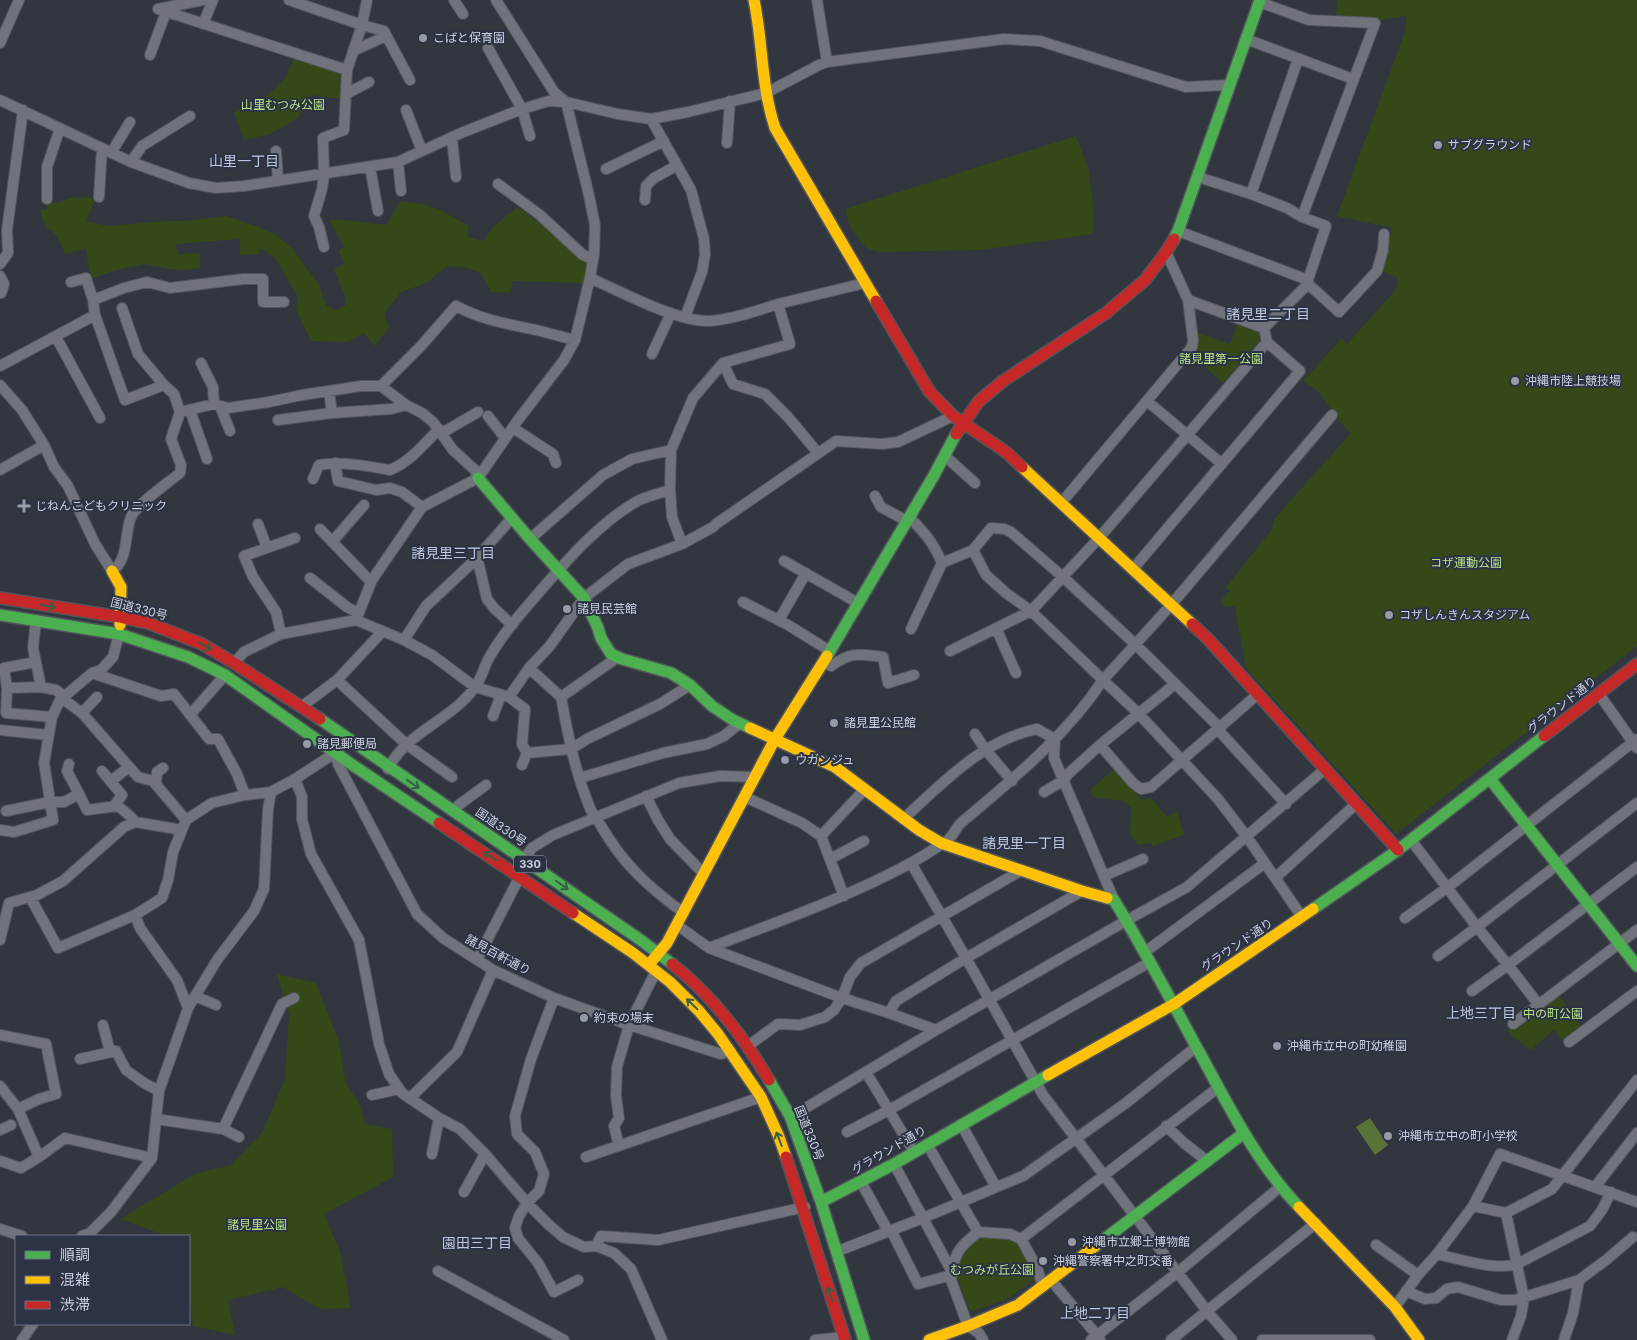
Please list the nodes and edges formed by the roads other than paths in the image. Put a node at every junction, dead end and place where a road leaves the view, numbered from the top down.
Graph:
1 (19, 0) edge
2 (203, 0) edge
3 (213, 0) edge
4 (289, 0) edge
5 (367, 0) edge
6 (454, 0) edge
7 (496, 0) edge
8 (754, 0) edge
9 (817, 0) edge
10 (1260, 1) edge
11 (166, 12) junction
12 (463, 14) dead end
13 (203, 24) junction
14 (362, 25) junction
15 (386, 36) junction
16 (1246, 38) junction
17 (0, 44) edge
18 (488, 48) dead end
19 (353, 51) junction
20 (150, 55) dead end
21 (1298, 59) junction
22 (827, 62) junction
23 (347, 70) junction
24 (1353, 79) junction
25 (410, 80) dead end
26 (369, 82) dead end
27 (1229, 85) junction
28 (766, 93) junction
29 (346, 94) junction
30 (0, 100) edge
31 (566, 102) junction
32 (730, 102) junction
33 (522, 109) junction
34 (23, 110) junction
35 (406, 110) dead end
36 (190, 116) dead end
37 (651, 119) junction
38 (130, 122) dead end
39 (60, 128) junction
40 (530, 136) dead end
41 (452, 138) junction
42 (664, 141) junction
43 (727, 143) dead end
44 (106, 151) junction
45 (276, 151) dead end
46 (422, 151) junction
47 (131, 162) junction
48 (398, 162) junction
49 (676, 166) junction
50 (370, 168) junction
51 (606, 169) dead end
52 (324, 175) junction
53 (456, 177) dead end
54 (1198, 177) junction
55 (278, 181) junction
56 (498, 184) dead end
57 (401, 191) dead end
58 (1251, 194) junction
59 (99, 197) dead end
60 (47, 199) dead end
61 (645, 200) dead end
62 (378, 211) dead end
63 (1302, 217) junction
64 (1178, 231) junction
65 (1384, 234) dead end
66 (324, 247) dead end
67 (1166, 252) junction
68 (594, 259) junction
69 (0, 264) edge
70 (0, 276) edge
71 (590, 278) junction
72 (71, 282) dead end
73 (1307, 282) junction
74 (865, 283) junction
75 (0, 294) edge
76 (93, 300) junction
77 (1188, 300) junction
78 (284, 302) dead end
79 (778, 304) junction
80 (122, 308) dead end
81 (671, 313) junction
82 (95, 315) junction
83 (685, 317) junction
84 (1264, 328) junction
85 (56, 336) junction
86 (575, 340) junction
87 (1267, 342) junction
88 (652, 354) dead end
89 (202, 363) dead end
90 (723, 363) junction
91 (0, 366) edge
92 (0, 385) edge
93 (164, 385) junction
94 (381, 386) junction
95 (330, 391) junction
96 (10, 397) junction
97 (1147, 401) junction
98 (0, 402) edge
99 (217, 405) junction
100 (406, 405) junction
101 (185, 411) junction
102 (332, 413) junction
103 (1332, 415) dead end
104 (953, 416) junction
105 (100, 418) dead end
106 (278, 420) dead end
107 (963, 423) junction
108 (513, 428) junction
109 (230, 431) dead end
110 (440, 431) junction
111 (1187, 434) junction
112 (505, 438) junction
113 (44, 444) junction
114 (671, 450) junction
115 (818, 454) junction
116 (945, 456) junction
117 (207, 459) dead end
118 (335, 463) junction
119 (556, 463) dead end
120 (1222, 464) junction
121 (0, 470) edge
122 (478, 478) junction
123 (313, 479) dead end
124 (975, 483) dead end
125 (670, 490) junction
126 (875, 496) dead end
127 (1062, 502) junction
128 (364, 505) dead end
129 (422, 507) junction
130 (512, 518) junction
131 (908, 519) junction
132 (258, 524) dead end
133 (320, 529) dead end
134 (296, 538) dead end
135 (1099, 538) junction
136 (530, 539) junction
137 (332, 542) junction
138 (682, 544) junction
139 (267, 548) junction
140 (973, 550) junction
141 (477, 557) junction
142 (784, 561) dead end
143 (942, 563) junction
144 (1133, 569) junction
145 (558, 570) junction
146 (112, 571) junction
147 (806, 573) junction
148 (1063, 576) junction
149 (310, 578) dead end
150 (371, 582) junction
151 (0, 598) edge
152 (584, 598) junction
153 (743, 602) dead end
154 (858, 603) junction
155 (1171, 605) junction
156 (1031, 610) junction
157 (0, 615) edge
158 (357, 617) junction
159 (120, 618) junction
160 (36, 620) junction
161 (778, 620) junction
162 (512, 625) junction
163 (996, 628) junction
164 (911, 629) dead end
165 (382, 632) junction
166 (119, 634) junction
167 (281, 634) junction
168 (404, 640) junction
169 (1136, 644) junction
170 (830, 651) junction
171 (950, 651) dead end
172 (618, 657) junction
173 (36, 662) junction
174 (823, 662) junction
175 (234, 663) junction
176 (1637, 664) edge
177 (529, 668) junction
178 (1016, 672) dead end
179 (92, 673) junction
180 (225, 675) junction
181 (914, 675) dead end
182 (337, 680) junction
183 (1103, 680) junction
184 (1175, 684) junction
185 (690, 685) junction
186 (41, 687) junction
187 (475, 687) junction
188 (7, 688) junction
189 (1258, 694) junction
190 (1599, 694) junction
191 (97, 696) dead end
192 (505, 696) junction
193 (561, 697) junction
194 (65, 698) junction
195 (302, 706) junction
196 (82, 713) junction
197 (1138, 713) junction
198 (190, 715) junction
199 (493, 716) dead end
200 (52, 717) junction
201 (740, 723) junction
202 (1219, 728) junction
203 (0, 730) edge
204 (975, 734) dead end
205 (48, 735) junction
206 (347, 738) junction
207 (775, 739) junction
208 (1055, 739) junction
209 (1635, 743) edge
210 (406, 744) junction
211 (1100, 745) junction
212 (571, 749) junction
213 (985, 749) junction
214 (336, 753) junction
215 (527, 753) junction
216 (1182, 762) junction
217 (69, 764) dead end
218 (522, 765) dead end
219 (129, 767) junction
220 (389, 767) junction
221 (163, 768) dead end
222 (1325, 769) junction
223 (102, 770) dead end
224 (452, 777) dead end
225 (755, 777) junction
226 (580, 778) junction
227 (295, 779) junction
228 (1490, 779) junction
229 (1012, 780) junction
230 (1064, 780) junction
231 (111, 781) junction
232 (156, 784) junction
233 (381, 784) junction
234 (486, 785) dead end
235 (866, 789) junction
236 (271, 792) junction
237 (1044, 792) dead end
238 (79, 794) junction
239 (245, 794) junction
240 (646, 796) junction
241 (744, 797) junction
242 (50, 802) junction
243 (1637, 803) edge
244 (1286, 804) junction
245 (1356, 804) junction
246 (114, 806) junction
247 (6, 810) dead end
248 (452, 810) junction
249 (595, 817) junction
250 (903, 819) junction
251 (135, 822) junction
252 (1526, 824) junction
253 (184, 825) junction
254 (0, 830) edge
255 (821, 836) junction
256 (1247, 836) junction
257 (864, 840) dead end
258 (1411, 840) junction
259 (941, 843) junction
260 (1398, 850) junction
261 (524, 859) junction
262 (830, 859) junction
263 (1143, 859) dead end
264 (1265, 863) junction
265 (911, 864) junction
266 (1557, 865) junction
267 (1637, 867) edge
268 (1022, 870) junction
269 (704, 874) junction
270 (520, 876) junction
271 (1104, 876) junction
272 (1275, 878) junction
273 (1448, 887) junction
274 (1082, 891) junction
275 (844, 896) junction
276 (30, 897) junction
277 (1114, 900) junction
278 (5, 902) edge
279 (1588, 904) junction
280 (684, 913) junction
281 (135, 915) junction
282 (941, 917) junction
283 (1302, 917) junction
284 (1405, 918) dead end
285 (1127, 920) junction
286 (677, 925) junction
287 (1477, 927) junction
288 (1637, 930) edge
289 (0, 940) edge
290 (1619, 944) junction
291 (709, 948) junction
292 (658, 954) junction
293 (1438, 956) dead end
294 (1148, 957) junction
295 (966, 958) junction
296 (477, 960) junction
297 (1508, 965) junction
298 (1637, 966) edge
299 (652, 968) junction
300 (493, 970) junction
301 (1472, 991) dead end
302 (1637, 991) edge
303 (195, 996) junction
304 (294, 998) dead end
305 (554, 998) junction
306 (842, 998) junction
307 (989, 1000) junction
308 (1174, 1004) junction
309 (216, 1005) dead end
310 (1539, 1005) junction
311 (188, 1008) junction
312 (890, 1012) junction
313 (1513, 1024) dead end
314 (103, 1025) dead end
315 (629, 1025) junction
316 (936, 1030) junction
317 (0, 1035) edge
318 (1012, 1040) junction
319 (1569, 1042) dead end
320 (746, 1044) junction
321 (1196, 1047) junction
322 (110, 1052) junction
323 (729, 1052) junction
324 (80, 1059) dead end
325 (866, 1072) junction
326 (1637, 1080) edge
327 (1035, 1082) junction
328 (0, 1086) edge
329 (1218, 1087) junction
330 (400, 1089) junction
331 (159, 1091) junction
332 (372, 1095) dead end
333 (761, 1097) junction
334 (410, 1098) junction
335 (18, 1108) junction
336 (889, 1110) junction
337 (790, 1116) junction
338 (439, 1118) junction
339 (156, 1119) junction
340 (961, 1124) junction
341 (11, 1125) dead end
342 (1166, 1126) junction
343 (0, 1130) edge
344 (223, 1130) junction
345 (847, 1132) dead end
346 (1244, 1133) junction
347 (1637, 1133) edge
348 (238, 1137) dead end
349 (1076, 1138) junction
350 (928, 1144) junction
351 (619, 1146) junction
352 (914, 1152) junction
353 (432, 1154) dead end
354 (485, 1154) junction
355 (39, 1157) junction
356 (586, 1157) dead end
357 (152, 1158) junction
358 (0, 1161) edge
359 (1207, 1161) junction
360 (894, 1164) junction
361 (1102, 1175) junction
362 (1562, 1175) junction
363 (861, 1182) junction
364 (996, 1187) junction
365 (1280, 1187) junction
366 (1595, 1187) junction
367 (464, 1192) dead end
368 (1612, 1192) junction
369 (1636, 1198) edge
370 (961, 1201) junction
371 (821, 1202) junction
372 (527, 1203) junction
373 (1472, 1206) junction
374 (803, 1207) junction
375 (1506, 1214) junction
376 (923, 1218) junction
377 (1134, 1218) junction
378 (1316, 1223) junction
379 (0, 1229) edge
380 (889, 1231) junction
381 (978, 1232) junction
382 (19, 1235) edge
383 (85, 1235) edge
384 (1636, 1236) edge
385 (1021, 1239) junction
386 (1376, 1245) dead end
387 (596, 1246) junction
388 (838, 1251) junction
389 (1437, 1254) junction
390 (1516, 1264) junction
391 (438, 1271) dead end
392 (1178, 1272) junction
393 (952, 1274) junction
394 (1418, 1275) junction
395 (578, 1280) dead end
396 (1579, 1280) junction
397 (1047, 1283) junction
398 (1406, 1291) junction
399 (1524, 1298) junction
400 (1395, 1307) junction
401 (1207, 1312) junction
402 (32, 1325) edge
403 (968, 1326) junction
404 (845, 1338) edge
405 (1096, 1338) edge
406 (22, 1340) edge
407 (564, 1340) edge
408 (662, 1340) edge
409 (815, 1340) edge
410 (864, 1340) edge
411 (929, 1340) edge
412 (983, 1340) edge
413 (1171, 1340) edge
414 (1232, 1340) edge
415 (1262, 1340) edge
416 (1356, 1340) edge
417 (1370, 1340) edge
418 (1419, 1340) edge
419 (1512, 1340) edge
420 (1564, 1340) edge

1 - 17 street
2 - 11 street
3 - 13 street
4 - 14 street
5 - 14 street
6 - 12 street
7 - 31 street
8 - 28 main road
9 - 22 street
10 - 16 main road
10 - 24 street
11 - 13 street
11 - 20 street
13 - 23 street
14 - 15 street
14 - 19 street
15 - 19 street
15 - 25 street
16 - 21 street
16 - 27 main road
18 - 33 street
19 - 23 street
21 - 24 street
21 - 58 street
22 - 27 street
22 - 28 street
23 - 29 street
24 - 63 street
26 - 29 street
27 - 54 main road
28 - 32 street
28 - 74 main road
29 - 52 street
30 - 34 street
31 - 33 street
31 - 37 street
31 - 68 street
32 - 37 street
32 - 43 street
33 - 40 street
33 - 41 street
34 - 39 street
34 - 69 street
35 - 46 street
36 - 47 street
37 - 42 street
38 - 44 street
39 - 44 street
39 - 60 street
41 - 46 street
41 - 53 street
42 - 49 street
42 - 51 street
44 - 47 street
44 - 59 street
45 - 55 street
46 - 48 street
47 - 55 street
48 - 50 street
48 - 57 street
49 - 61 street
49 - 83 street
50 - 52 street
50 - 62 street
52 - 55 street
52 - 66 street
54 - 58 street
54 - 64 main road
56 - 68 street
58 - 63 street
63 - 73 street
64 - 67 main road
64 - 73 street
65 - 73 street
67 - 77 street
67 - 107 main road
68 - 71 street
70 - 75 street
71 - 81 street
71 - 86 street
72 - 76 street
73 - 84 street
74 - 79 street
74 - 104 main road
76 - 78 street
76 - 82 street
77 - 84 street
77 - 97 street
79 - 83 street
79 - 90 street
80 - 93 street
81 - 83 street
81 - 88 street
82 - 85 street
82 - 93 street
84 - 87 street
85 - 91 street
85 - 105 street
86 - 94 street
86 - 108 street
87 - 111 street
87 - 120 street
89 - 99 street
90 - 114 street
90 - 115 street
92 - 96 street
93 - 101 street
94 - 95 street
94 - 100 street
95 - 99 street
95 - 102 street
96 - 98 street
96 - 113 street
97 - 111 street
97 - 127 street
99 - 101 street
99 - 109 street
100 - 102 street
100 - 110 street
101 - 117 street
101 - 146 street
102 - 106 street
103 - 155 street
104 - 107 main road
104 - 115 street
107 - 116 main road
107 - 127 main road
108 - 112 street
108 - 119 street
110 - 112 street
110 - 118 street
110 - 122 street
111 - 120 street
111 - 135 street
112 - 122 street
113 - 121 street
113 - 146 street
114 - 125 street
114 - 136 street
115 - 138 street
116 - 124 street
116 - 131 main road
118 - 123 street
118 - 129 street
120 - 144 street
122 - 129 street
122 - 130 main road
125 - 138 street
125 - 145 street
126 - 131 street
127 - 135 main road
128 - 137 street
129 - 150 street
130 - 136 main road
130 - 141 street
131 - 143 street
131 - 154 main road
132 - 139 street
133 - 137 street
134 - 139 street
135 - 144 main road
135 - 148 street
136 - 145 main road
137 - 150 street
138 - 152 street
139 - 167 street
140 - 143 street
140 - 148 street
140 - 156 street
141 - 162 street
141 - 168 street
142 - 147 street
143 - 164 street
144 - 155 main road
145 - 152 main road
145 - 162 street
146 - 159 main road
147 - 154 street
147 - 161 street
148 - 156 street
148 - 169 street
149 - 158 street
150 - 158 street
151 -> 159 main road, 国道330号 / 330
152 - 172 main road
152 - 177 street
153 - 161 street
154 - 170 main road
155 - 169 street
155 - 189 main road
156 - 163 street
156 - 183 street
157 - 160 main road, 330
158 - 165 street
158 - 167 street
159 - 166 main road
159 -> 175 main road, 国道330号 / 330
160 - 166 main road, 330
160 - 173 street
161 - 170 street
162 - 187 street
163 - 171 street
163 - 178 street
165 - 168 street
165 - 182 street
166 - 179 street
166 - 180 main road, 330
167 - 175 street
168 - 187 street
169 - 183 street
169 - 184 street
170 - 174 main road
172 - 185 main road
172 - 193 street
173 - 186 street
173 - 188 street
174 - 181 street
174 - 207 main road
175 - 195 main road, 国道330号 / 330
176 - 190 main road, グラウンド通り
177 - 192 street
177 - 193 street
179 - 194 street
179 - 198 street
180 - 198 street
180 - 214 main road, 330
182 - 195 street
182 - 210 street
183 - 197 street
183 - 208 street
184 - 197 street
184 - 202 street
185 - 201 main road
185 - 212 street
186 - 188 street
186 - 194 street
187 - 192 street
187 - 210 street
188 - 200 street
189 - 202 street
189 - 222 main road
190 - 209 street
190 - 228 main road, グラウンド通り
191 - 196 street
192 - 199 street
192 - 215 street
193 - 212 street
194 - 196 street
194 - 200 street
195 - 206 main road, 国道330号 / 330
196 - 219 street
197 - 211 street
197 - 216 street
198 - 239 street
200 - 205 street
201 - 207 main road
201 - 226 street
202 - 216 street
202 - 244 street
203 - 205 street
204 - 213 street
205 - 242 street
206 - 214 street
206 - 220 main road, 国道330号 / 330
207 - 225 main road
207 - 235 main road
208 - 213 street
208 - 229 street
208 - 230 street
209 - 252 street
210 - 220 street
210 - 224 street
211 - 216 street
211 - 230 street
212 - 215 street
212 - 226 street
213 - 229 street
213 - 250 street
214 - 227 street
214 - 233 main road, 330
214 - 296 street, 諸見百軒通り
215 - 218 street
216 - 256 street
217 - 238 street
219 - 231 street
219 - 232 street
220 - 233 street
220 -> 248 main road, 国道330号 / 330
221 - 232 street
222 - 244 street
222 - 245 main road
223 - 231 street
225 - 240 street
225 - 241 main road
226 - 249 street
227 - 236 street
227 - 330 street
228 - 252 main road
228 - 258 main road, グラウンド通り
229 - 259 street
230 - 237 street
230 - 271 street
231 - 246 street
232 - 253 street
270 -> 233 main road, 330
234 - 248 street
235 - 250 main road
235 - 255 street
236 - 239 street
236 - 303 street
238 - 242 street
238 - 246 street
239 - 253 street
240 - 249 street
240 - 269 street
241 - 255 street
241 - 269 main road
242 - 247 street
242 - 254 street
243 - 266 street
244 - 256 street
245 - 260 main road
245 - 272 street
246 - 251 street
248 - 261 main road, 国道330号 / 330
249 - 261 street
249 - 280 street
250 - 259 main road
251 - 253 street
251 - 276 street
252 - 266 main road
252 - 273 street
253 - 281 street
255 - 262 street
256 - 264 street
256 - 285 street
257 - 262 street
258 - 260 main road, グラウンド通り
258 - 273 street
259 - 265 street
259 - 268 main road
260 - 283 main road, グラウンド通り
261 -> 292 main road, 国道330号 / 330
262 - 275 street
263 - 271 street
264 - 272 street
264 - 294 street
265 - 275 street
265 - 282 street
266 - 279 main road
266 - 287 street
267 - 279 street
268 - 274 main road
268 - 282 street
269 - 280 main road
270 - 296 street
270 - 299 main road, 330
271 - 277 street
272 - 283 street
273 - 284 street
273 - 287 street
274 - 277 main road
274 - 295 street
275 - 291 street
276 - 278 street
276 - 281 street
277 - 285 main road
278 - 289 street
279 - 290 main road
279 - 297 street
280 - 286 main road
281 - 311 street
282 - 295 street
282 - 306 street
283 - 308 main road, グラウンド通り
285 - 294 main road
285 - 307 street
286 - 291 street
286 - 292 main road
287 - 293 street
287 - 297 street
288 - 290 street
290 - 298 main road
290 - 310 street
291 - 306 street
292 - 299 main road
292 - 320 main road, 国道330号 / 330
294 - 308 main road
294 - 318 street
295 - 307 street
295 - 312 street
296 - 300 street, 諸見百軒通り
297 - 301 street
297 - 310 street
299 - 315 street
323 -> 299 main road, 330
300 - 305 street, 諸見百軒通り
300 - 334 street
302 - 319 street
303 - 309 street
303 - 311 street
304 - 344 street
305 - 315 street, 諸見百軒通り
305 - 372 street
306 - 312 street
306 - 320 street
307 - 316 street
307 - 318 street
308 - 321 main road
308 - 327 main road, グラウンド通り
310 - 313 street
311 - 331 street
312 - 316 street
314 - 322 street
315 - 323 street, 諸見百軒通り
315 - 351 street
316 - 325 street
317 - 335 street
318 - 327 street
318 - 336 street
320 - 323 street
320 - 337 main road, 国道330号 / 330
321 - 329 main road
321 - 349 street
322 - 324 street
322 - 331 street
323 - 333 main road, 330
325 - 336 street
325 - 337 street
326 - 362 street
327 - 340 main road, グラウンド通り
327 - 349 street
328 - 335 street
329 - 342 street
329 - 346 main road
330 - 332 street
330 - 334 street
331 - 339 street
333 - 351 street
374 -> 333 main road, 330
334 - 338 street
335 - 355 street
336 - 345 street
336 - 352 street
337 - 371 main road, 国道330号 / 330
338 - 353 street
338 - 354 street
339 - 344 street
339 - 357 street
340 - 350 main road, グラウンド通り
340 - 364 street
341 - 343 street
342 - 359 street
342 - 361 street
344 - 348 street
346 - 359 main road
346 - 365 main road
347 - 366 street
349 - 361 street
349 - 364 street
350 - 352 main road, グラウンド通り
350 - 370 street
351 - 356 street
352 - 360 main road, グラウンド通り
354 - 367 street
354 - 372 street
355 - 357 street
355 - 358 street
357 - 383 street
359 - 377 main road
360 - 363 main road, グラウンド通り
360 - 376 street
361 - 377 street
361 - 385 street
362 - 366 street
362 - 373 street
362 - 375 street
363 - 371 main road, グラウンド通り
363 - 380 street
364 - 370 street
365 - 378 main road
365 - 392 street
366 - 368 street
368 - 369 street
368 - 390 street
370 - 376 street
370 - 381 street
371 - 374 street
371 - 388 main road, 国道330号 / 330
372 - 387 street
372 - 395 street
373 - 375 street
373 - 389 street
374 - 387 street
404 -> 374 main road, 330
375 - 390 street
376 - 380 street
376 - 393 street
377 - 392 street
377 - 397 main road
378 - 400 main road
378 - 401 street
379 - 382 street
380 - 388 street
380 - 393 street
381 - 385 street
381 - 393 street
384 - 396 street
385 - 397 street
386 - 394 street
387 - 408 street
388 - 410 main road, 国道330号 / 330
389 - 390 street
389 - 394 street
390 - 399 street
391 - 407 street
392 - 401 street
392 - 405 street
393 - 403 street
394 - 398 street
396 - 399 street
396 - 420 street
397 - 403 main road
397 - 405 street
398 - 399 street
398 - 400 street
399 - 419 street
400 - 418 main road
401 - 413 street
401 - 414 street
402 - 406 street
403 - 411 main road
403 - 412 street
404 - 409 street
415 - 416 street
416 - 417 street

